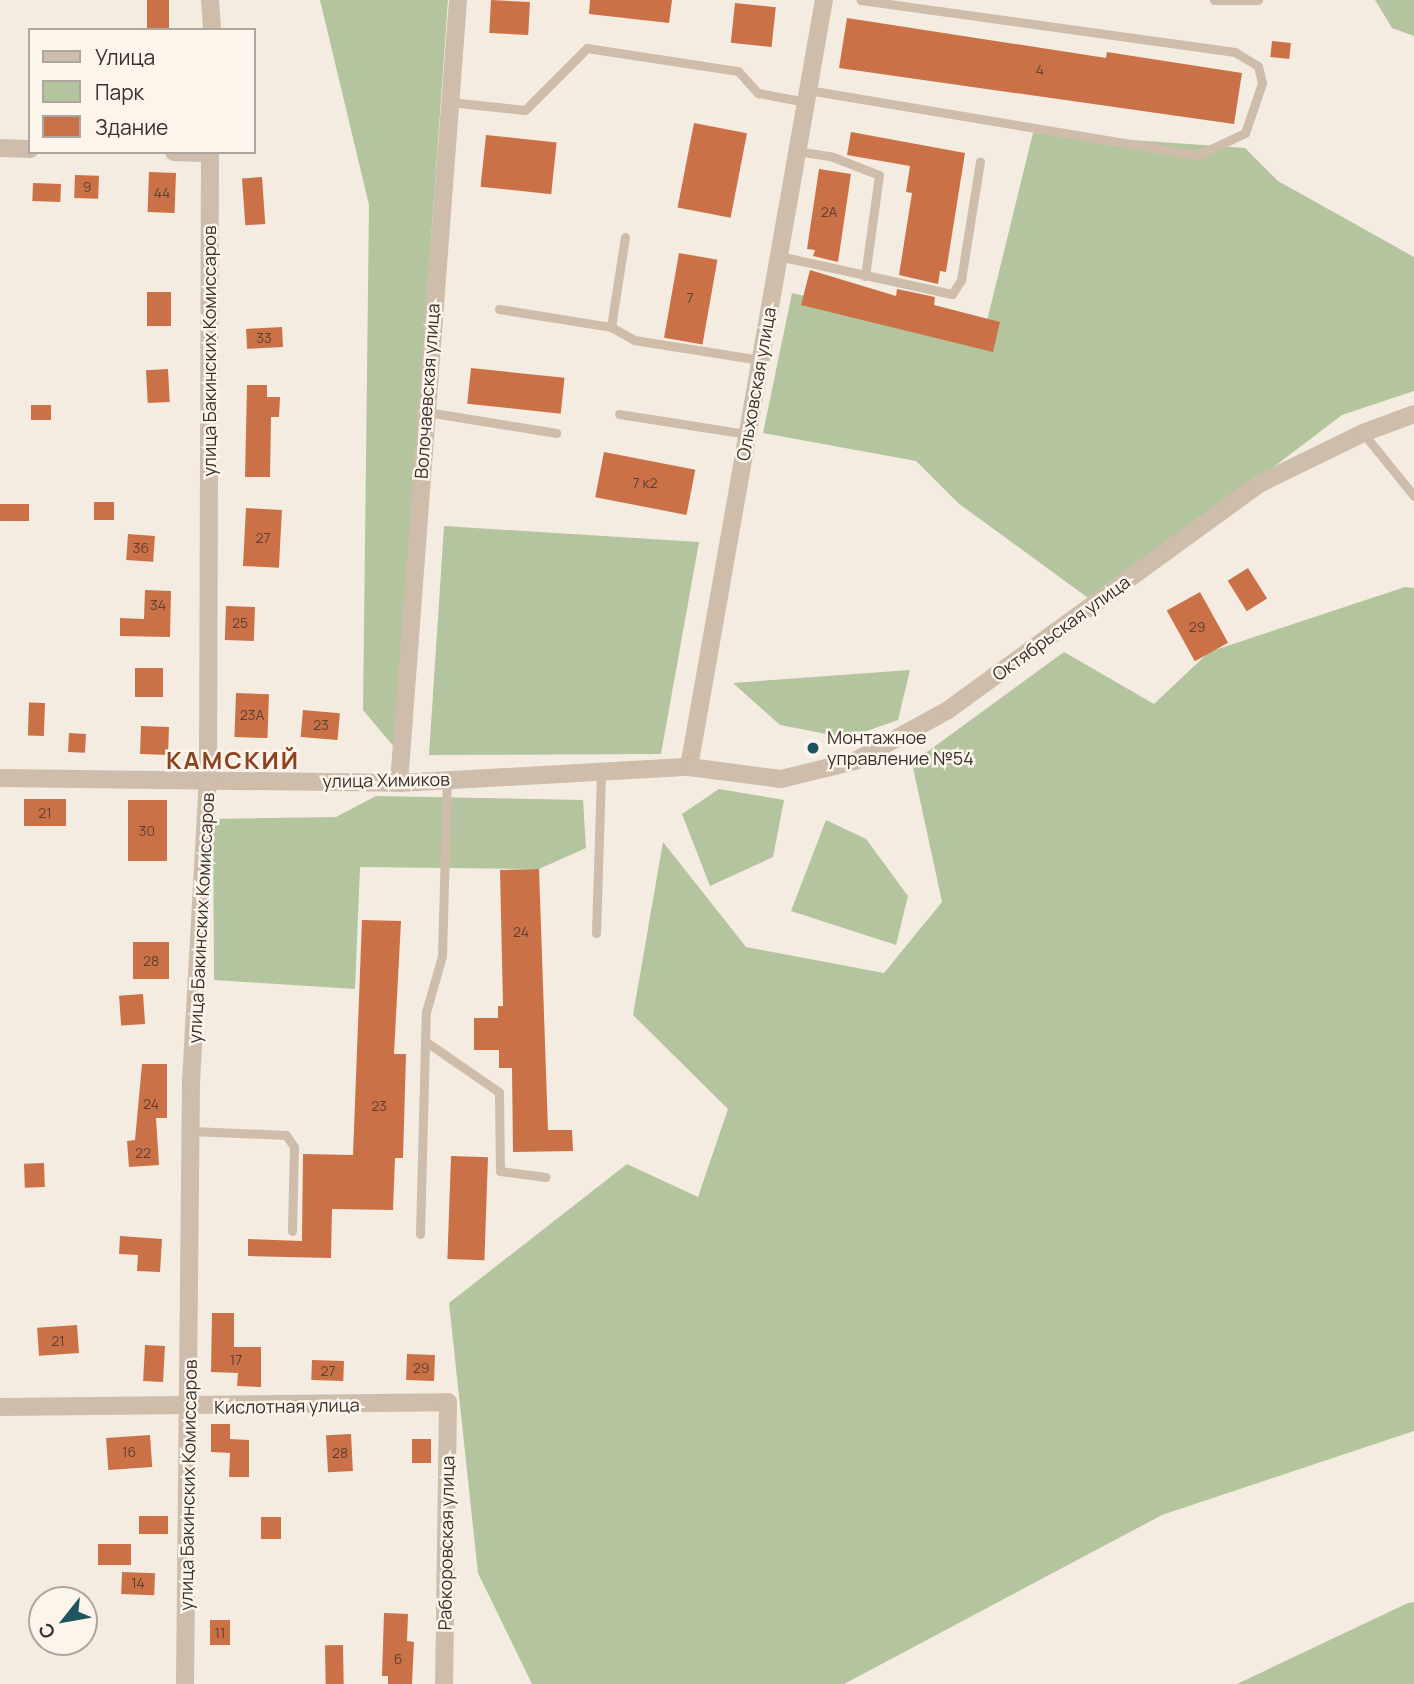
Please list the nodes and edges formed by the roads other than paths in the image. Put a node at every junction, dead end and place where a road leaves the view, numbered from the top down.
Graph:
1 (210, 0) edge
2 (458, 0) edge
3 (824, 0) edge
4 (861, 0) edge
5 (1214, 0) edge
6 (1258, 0) edge
7 (212, 28) edge
8 (807, 96) junction
9 (450, 102) junction
10 (0, 148) edge
11 (28, 149) edge
12 (797, 151) junction
13 (210, 154) edge
14 (980, 162) dead end
15 (625, 237) dead end
16 (779, 256) junction
17 (865, 276) junction
18 (499, 309) dead end
19 (611, 327) junction
20 (760, 360) junction
21 (425, 411) junction
22 (619, 414) dead end
23 (1414, 414) edge
24 (556, 433) dead end
25 (1363, 433) junction
26 (747, 434) junction
27 (1414, 496) edge
28 (689, 767) junction
29 (601, 772) junction
30 (0, 778) edge
31 (208, 780) junction
32 (447, 780) junction
33 (400, 783) junction
34 (596, 933) dead end
35 (425, 1041) junction
36 (191, 1131) junction
37 (546, 1177) dead end
38 (292, 1231) dead end
39 (420, 1234) dead end
40 (449, 1402) joint
41 (0, 1407) edge
42 (189, 1408) junction
43 (185, 1684) edge
44 (444, 1684) edge

1 - 7 street
2 - 9 street, Волочаевская улица
3 - 8 street, Ольховская улица
4 - 8 lane
5 - 6 lane
8 - 9 lane
8 - 12 street, Ольховская улица
9 - 21 street, Волочаевская улица
10 - 11 street
12 - 16 street, Ольховская улица
12 - 17 lane
13 - 31 street, улица Бакинских Комиссаров
14 - 17 lane
15 - 19 lane
16 - 17 lane
16 - 20 street, Ольховская улица
18 - 19 lane
19 - 20 lane
20 - 26 street, Ольховская улица
21 - 24 lane
21 - 33 street, Волочаевская улица
22 - 26 lane
23 - 25 street, Октябрьская улица
25 - 27 lane
25 - 28 street, Октябрьская улица
26 - 28 street, Ольховская улица
28 - 29 street, улица Химиков
29 - 32 street, улица Химиков
29 - 34 lane
30 - 31 street, улица Химиков
31 - 33 street, улица Химиков
31 - 36 street, улица Бакинских Комиссаров
32 - 33 street, улица Химиков
32 - 35 lane
35 - 37 lane
35 - 39 lane
36 - 38 lane
36 - 42 street, улица Бакинских Комиссаров
40 - 42 street, Кислотная улица
40 - 44 street, Рабкоровская улица
41 - 42 street, Кислотная улица
42 - 43 street, улица Бакинских Комиссаров

